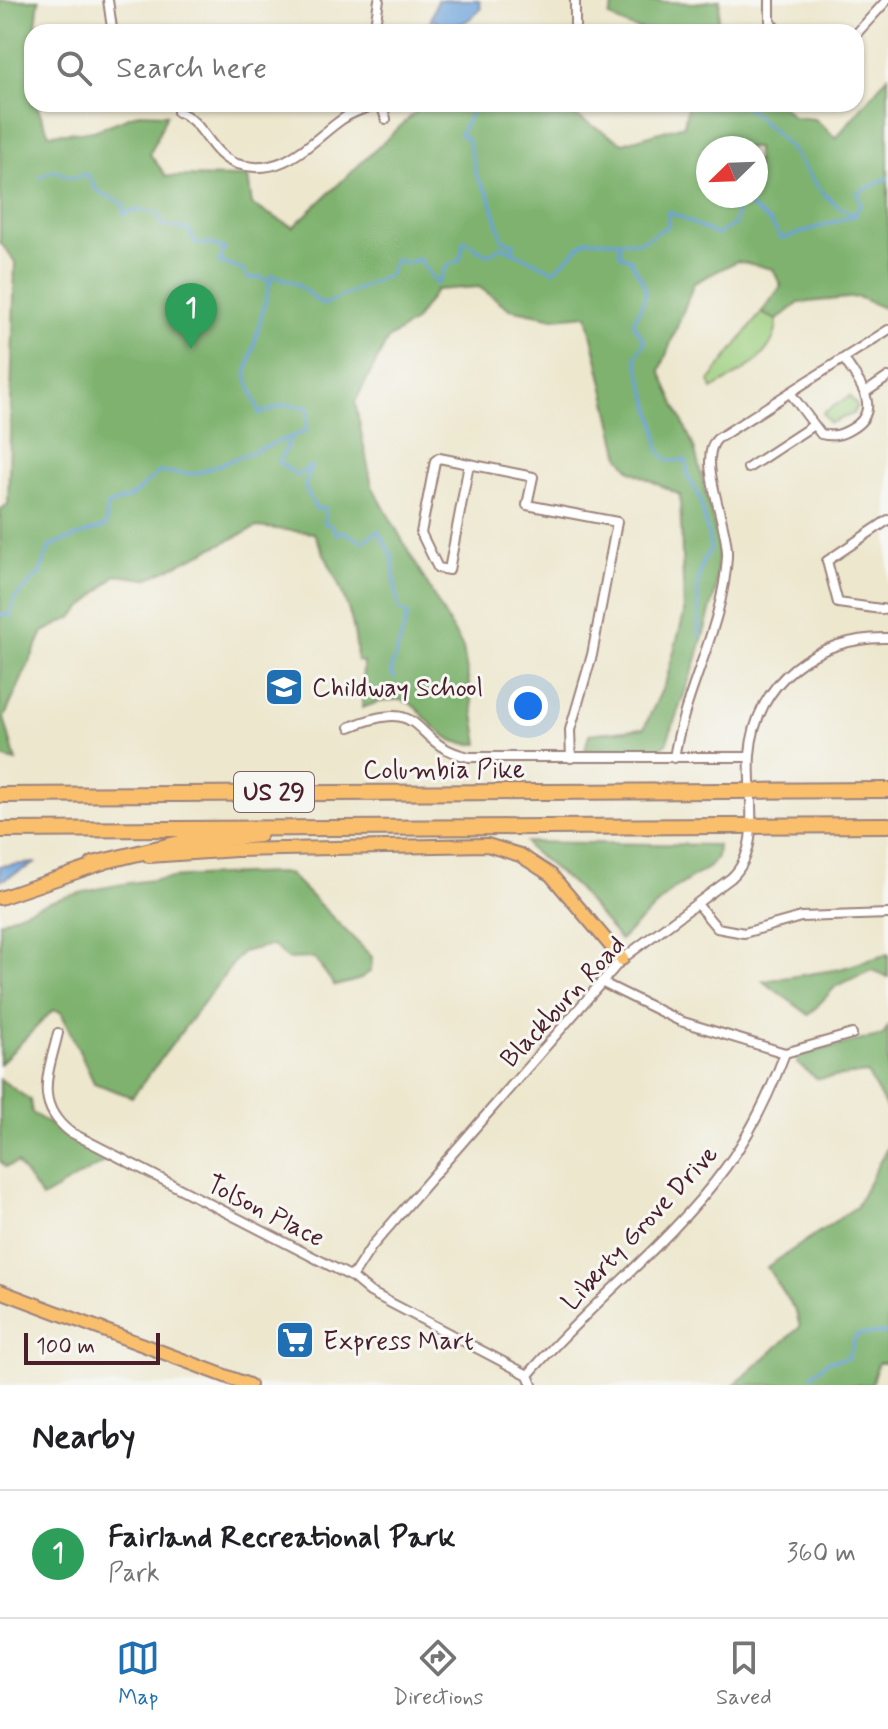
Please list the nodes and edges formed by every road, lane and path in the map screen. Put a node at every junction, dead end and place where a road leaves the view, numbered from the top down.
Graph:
1 (108, 0) edge
2 (379, 0) edge
3 (575, 0) edge
4 (770, 0) edge
5 (887, 0) edge
6 (111, 24) edge
7 (375, 24) edge
8 (575, 24) edge
9 (772, 24) edge
10 (864, 25) edge
11 (178, 112) dead end
12 (355, 112) edge
13 (384, 112) edge
14 (386, 119) dead end
15 (888, 330) edge
16 (844, 359) junction
17 (888, 377) edge
18 (866, 392) junction
19 (791, 394) junction
20 (812, 426) junction
21 (469, 464) junction
22 (748, 468) dead end
23 (888, 520) edge
24 (888, 610) edge
25 (888, 638) edge
26 (350, 727) dead end
27 (749, 757) junction
28 (571, 758) junction
29 (674, 758) junction
30 (0, 787) edge
31 (750, 789) junction
32 (888, 790) edge
33 (0, 795) edge
34 (67, 795) junction
35 (749, 825) junction
36 (888, 825) edge
37 (395, 826) junction
38 (0, 830) edge
39 (93, 864) junction
40 (0, 898) edge
41 (697, 904) junction
42 (888, 914) edge
43 (622, 959) junction
44 (601, 982) junction
45 (58, 1033) dead end
46 (852, 1034) dead end
47 (785, 1053) junction
48 (352, 1277) junction
49 (0, 1291) edge
50 (528, 1375) junction
51 (249, 1385) edge
52 (532, 1385) edge

1 - 6 street
2 - 7 street
3 - 8 street
4 - 9 street
5 - 10 street
11 - 12 street
13 - 14 street
15 - 16 street
16 - 18 street
16 - 19 street
17 - 18 street
18 - 20 street
19 - 20 street
19 - 29 street
20 - 22 street
21 - 21 street
21 - 28 street
23 - 24 street
25 - 27 street, Blackburn Road
26 - 28 street
27 - 29 street
27 - 31 street, Blackburn Road
28 - 29 street
30 - 34 highway
31 - 32 highway, Columbia Pike / US 29
31 - 34 highway, Columbia Pike / US 29
31 - 35 street, Blackburn Road
33 - 34 highway, Columbia Pike / US 29
35 - 36 highway, US 29
35 - 37 highway, US 29
35 - 41 street, Blackburn Road
37 - 38 highway, US 29
37 - 39 highway
39 - 40 main road
39 - 43 main road
41 - 42 street
41 - 43 street, Blackburn Road
43 - 44 street, Blackburn Road
44 - 47 street
44 - 48 street, Blackburn Road
45 - 48 street, Tolson Place
46 - 47 street
47 - 50 street, Liberty Grove Drive
48 - 50 street, Tolson Place
49 - 51 main road
50 - 52 street

